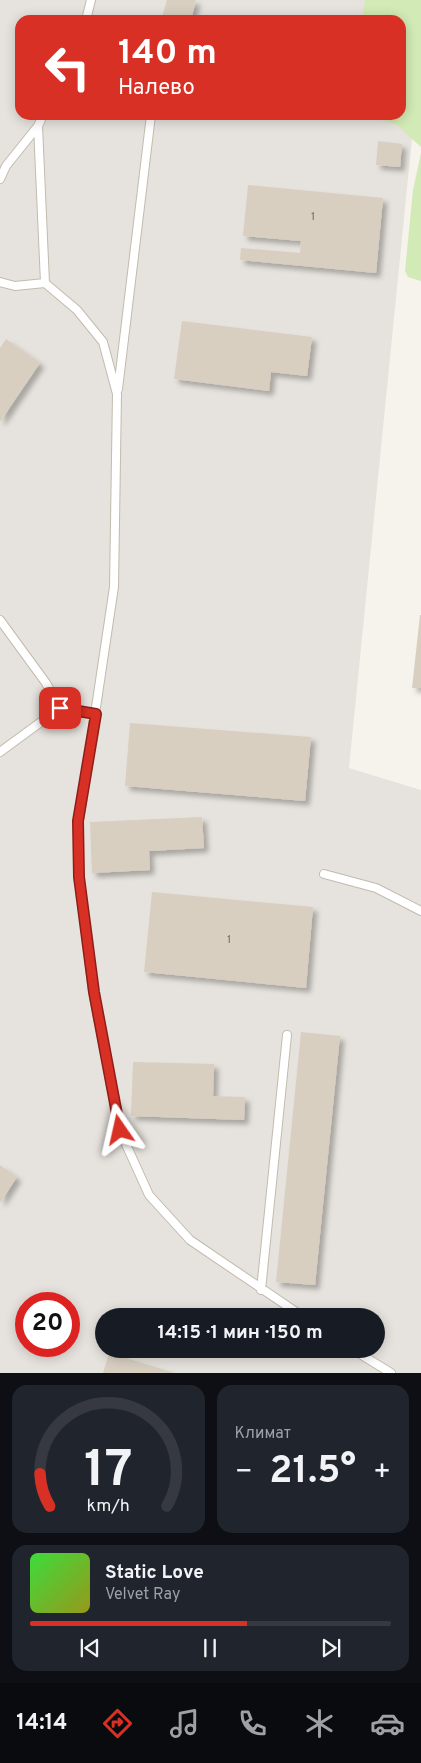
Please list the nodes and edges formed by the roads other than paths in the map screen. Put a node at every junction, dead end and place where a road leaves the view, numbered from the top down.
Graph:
1 (91, 0) edge
2 (87, 15) edge
3 (41, 120) edge
4 (150, 120) edge
5 (38, 126) junction
6 (0, 179) edge
7 (0, 282) edge
8 (45, 283) junction
9 (117, 394) junction
10 (0, 620) edge
11 (60, 708) junction
12 (96, 714) junction
13 (0, 752) edge
14 (324, 874) dead end
15 (421, 911) edge
16 (286, 1035) dead end
17 (261, 1290) junction
18 (289, 1308) edge
19 (367, 1358) edge
20 (391, 1373) edge

1 - 2 lane
3 - 5 lane
4 - 9 lane
5 - 6 lane
5 - 8 lane
7 - 8 lane
8 - 9 lane
9 - 12 lane
10 - 11 lane
11 - 12 lane
11 - 13 lane
12 - 17 lane
14 - 15 lane
16 - 17 lane
17 - 18 lane
19 - 20 lane

